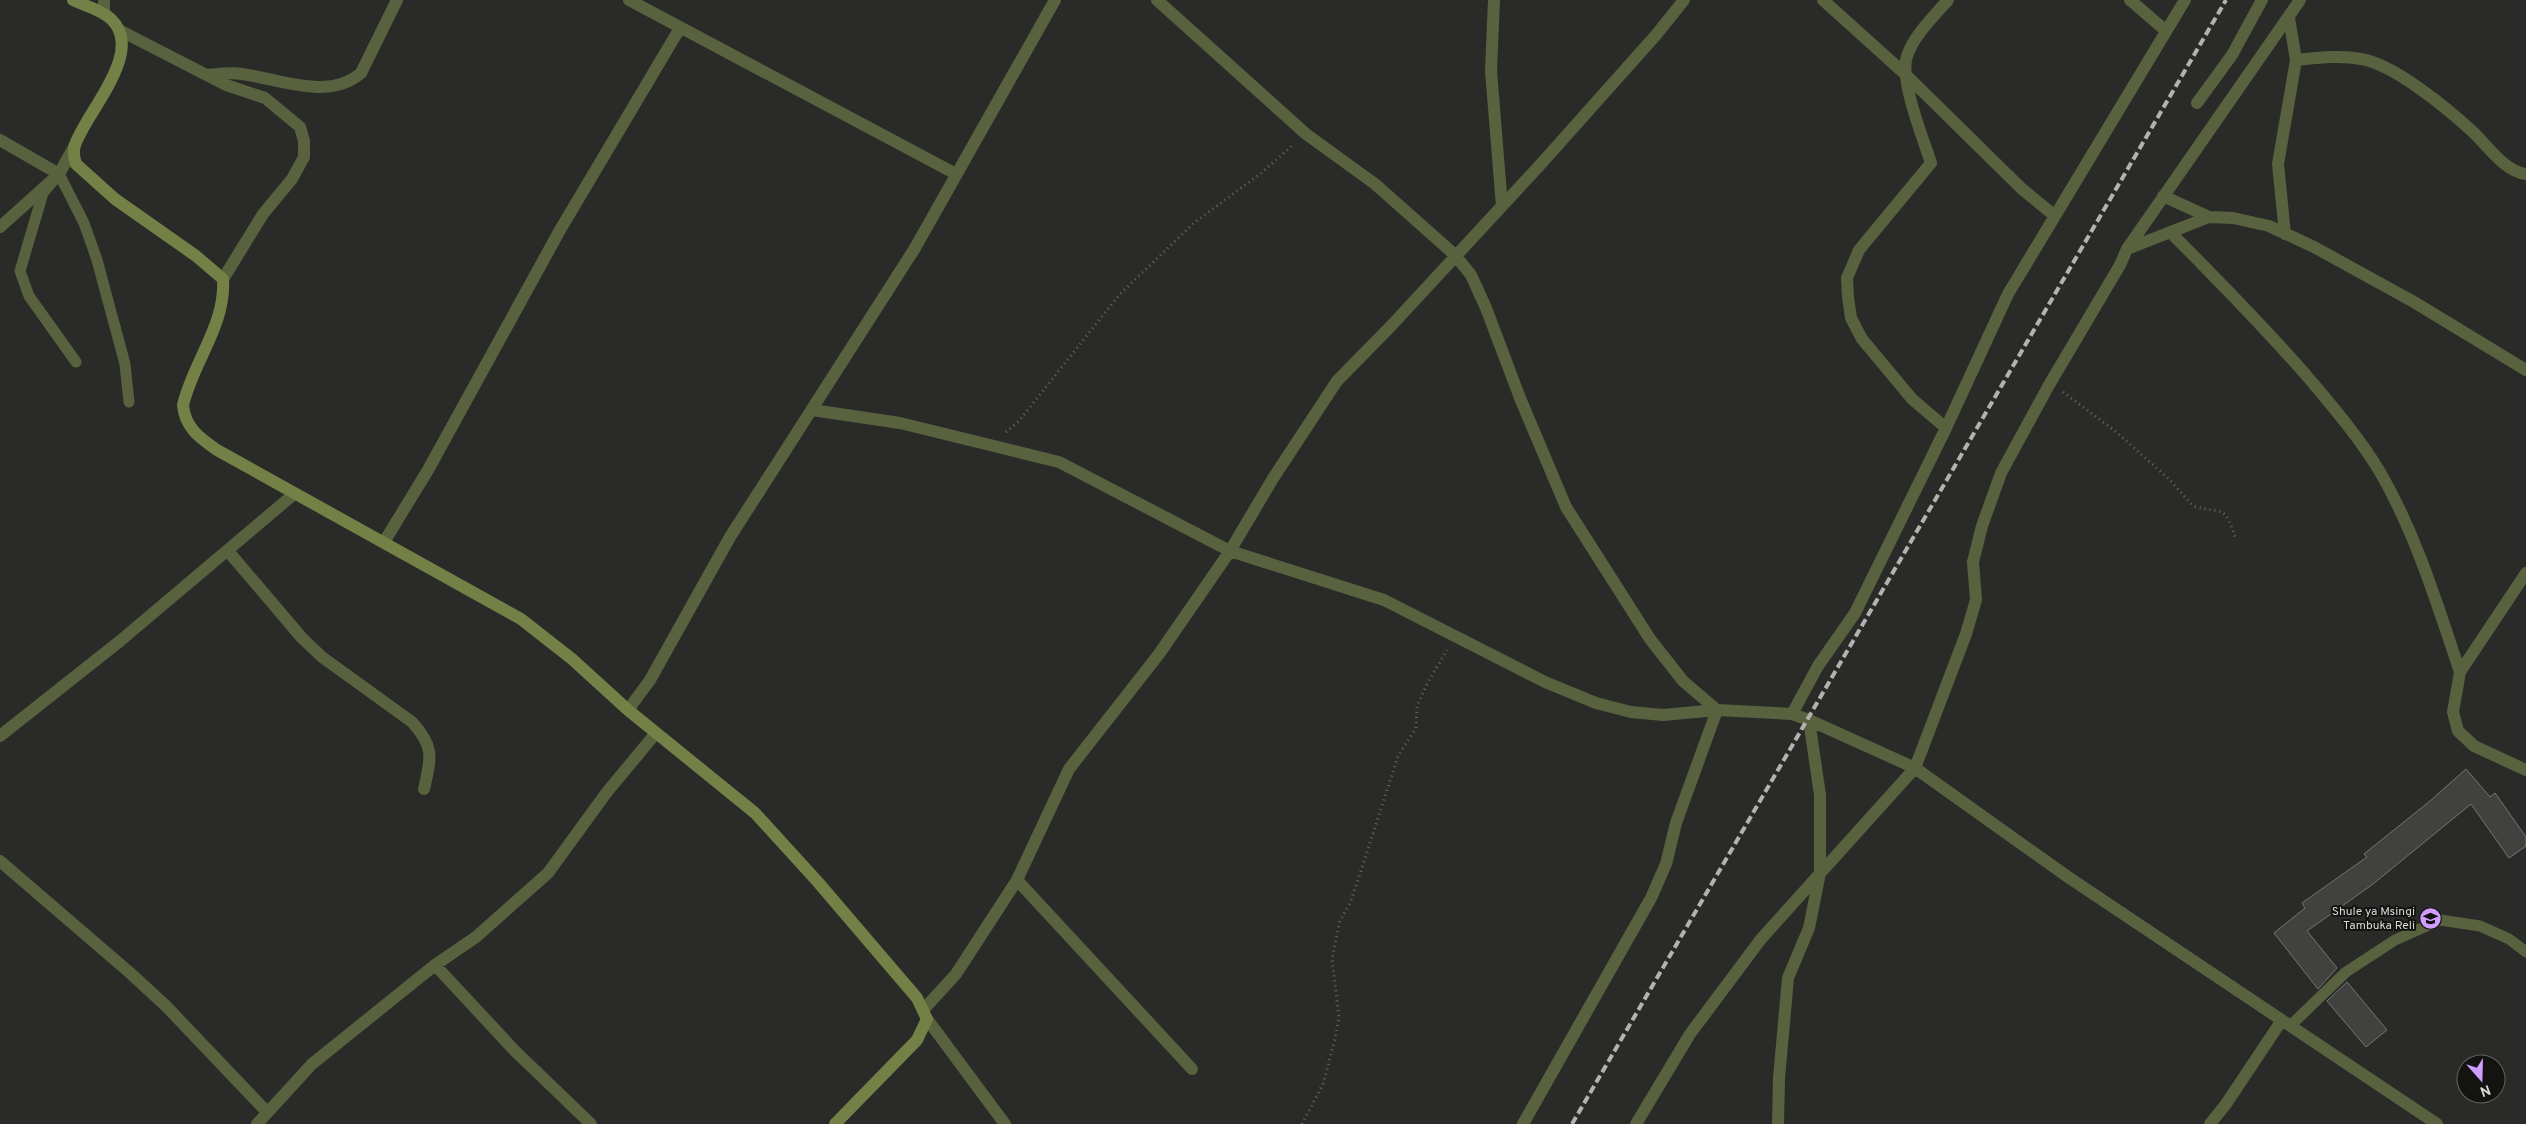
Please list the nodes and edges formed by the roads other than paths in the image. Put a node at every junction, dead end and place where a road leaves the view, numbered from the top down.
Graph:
1 (73, 0) edge
2 (104, 0) edge
3 (397, 0) edge
4 (1055, 0) edge
5 (1157, 0) edge
6 (1494, 0) edge
7 (1684, 0) edge
8 (1822, 0) edge
9 (1948, 0) edge
10 (2130, 0) edge
11 (2185, 0) edge
12 (2262, 0) edge
13 (2300, 0) edge
14 (634, 2) edge
15 (104, 14) junction
16 (2288, 18) junction
17 (680, 28) junction
18 (119, 30) junction
19 (2166, 30) junction
20 (2296, 60) junction
21 (1904, 73) junction
22 (205, 75) junction
23 (2197, 103) dead end
24 (0, 140) edge
25 (75, 145) junction
26 (58, 174) junction
27 (956, 174) junction
28 (2526, 174) edge
29 (2162, 196) junction
30 (1502, 206) junction
31 (2056, 216) junction
32 (2209, 218) junction
33 (0, 227) edge
34 (2170, 232) junction
35 (2285, 234) junction
36 (2126, 249) junction
37 (1455, 255) junction
38 (224, 279) junction
39 (76, 362) dead end
40 (2526, 370) edge
41 (128, 402) dead end
42 (812, 410) junction
43 (1946, 428) junction
44 (294, 494) junction
45 (384, 542) junction
46 (228, 551) junction
47 (1230, 551) junction
48 (2526, 573) edge
49 (2460, 672) junction
50 (628, 710) junction
51 (1717, 710) junction
52 (1792, 714) junction
53 (1809, 720) junction
54 (656, 733) junction
55 (0, 736) edge
56 (1914, 768) junction
57 (2526, 770) edge
58 (424, 789) dead end
59 (0, 861) edge
60 (1820, 873) junction
61 (1017, 880) junction
62 (2526, 952) edge
63 (436, 965) junction
64 (926, 1014) junction
65 (2286, 1023) junction
66 (1192, 1069) dead end
67 (266, 1111) junction
68 (257, 1124) edge
69 (591, 1124) edge
70 (835, 1124) edge
71 (1005, 1124) edge
72 (1523, 1124) edge
73 (1636, 1124) edge
74 (1778, 1124) edge
75 (2210, 1124) edge
76 (2437, 1124) edge

1 - 15 street
2 - 15 street
3 - 22 street
4 - 27 street
5 - 37 street
6 - 30 street
7 - 30 street
8 - 21 street
9 - 21 street
10 - 19 street
11 - 19 street
12 - 23 street
13 - 16 street
14 - 17 street
15 - 18 street
16 - 20 street
16 - 29 street
17 - 27 street
17 - 45 street
18 - 22 street
18 - 25 street
19 - 31 street
20 - 28 street
20 - 35 street
21 - 31 street
21 - 43 street
22 - 38 street
24 - 26 street
25 - 26 street
25 - 38 street
26 - 33 street
26 - 39 lane
26 - 41 lane
27 - 42 street
29 - 32 street
29 - 36 street
30 - 37 street
31 - 43 street
32 - 34 street
32 - 35 street
34 - 36 street
34 - 49 street
35 - 40 street
36 - 56 street
37 - 47 street
37 - 51 street
38 - 44 street
42 - 47 street
42 - 50 street
43 - 52 street
44 - 45 street
44 - 46 street
45 - 50 street
46 - 55 street
46 - 58 street
47 - 51 street
47 - 61 street
48 - 49 street
49 - 57 street
50 - 54 street
51 - 52 street
51 - 72 street
52 - 53 street
53 - 56 street
53 - 60 street
54 - 63 street
54 - 64 street
56 - 60 street
56 - 65 street
59 - 67 street
60 - 73 street
60 - 74 street
61 - 64 street
61 - 66 street
62 - 65 lane
63 - 67 street
63 - 69 street
64 - 70 street
64 - 71 street
65 - 75 street
65 - 76 street
67 - 68 street

